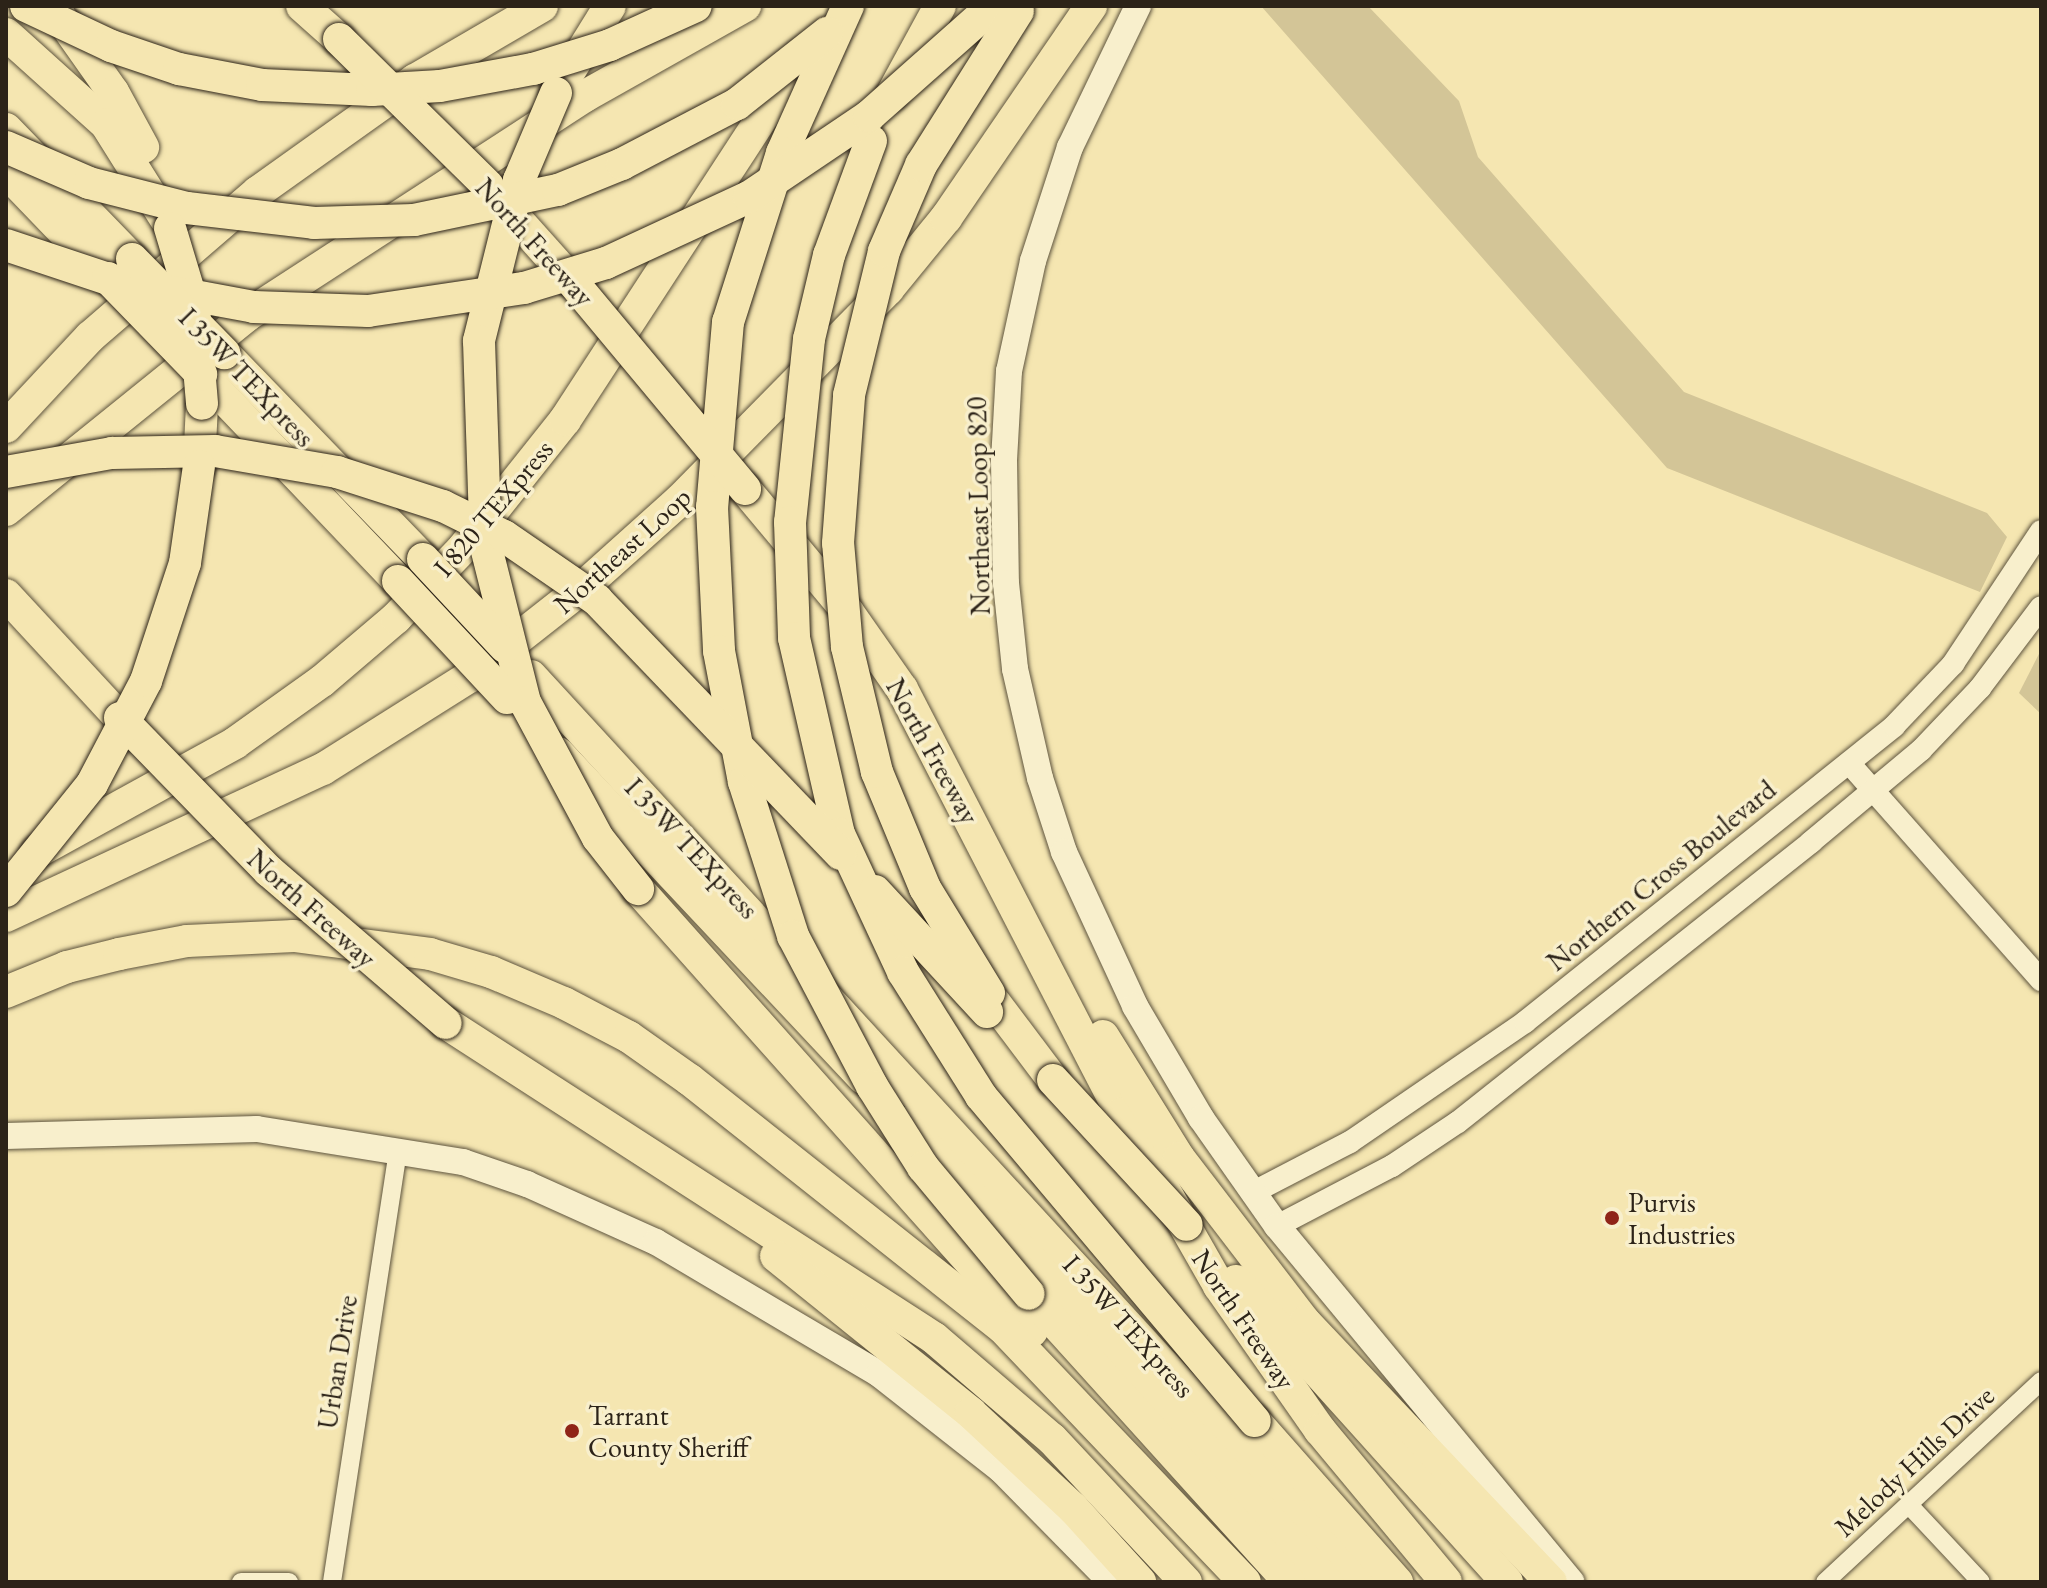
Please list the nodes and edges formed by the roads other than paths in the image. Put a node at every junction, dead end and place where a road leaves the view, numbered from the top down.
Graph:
1 (26, 6) edge
2 (51, 6) edge
3 (302, 6) edge
4 (542, 6) edge
5 (610, 6) edge
6 (696, 6) edge
7 (745, 6) edge
8 (841, 6) edge
9 (848, 6) edge
10 (859, 6) edge
11 (940, 6) edge
12 (993, 6) edge
13 (1022, 6) edge
14 (1091, 6) edge
15 (1138, 6) edge
16 (6, 34) edge
17 (6, 129) edge
18 (6, 147) edge
19 (6, 172) edge
20 (170, 228) junction
21 (6, 245) edge
22 (120, 268) junction
23 (118, 311) junction
24 (213, 364) junction
25 (6, 392) edge
26 (6, 427) edge
27 (6, 472) edge
28 (6, 510) edge
29 (2041, 531) edge
30 (12, 601) edge
31 (2041, 607) edge
32 (1849, 763) junction
33 (1873, 790) junction
34 (6, 868) edge
35 (6, 891) edge
36 (6, 916) edge
37 (1047, 970) junction
38 (1591, 970) junction
39 (2041, 980) edge
40 (6, 992) edge
41 (1611, 1000) junction
42 (1053, 1080) junction
43 (7, 1136) edge
44 (398, 1150) junction
45 (1252, 1193) junction
46 (734, 1209) junction
47 (1277, 1226) junction
48 (2041, 1381) edge
49 (1909, 1505) junction
50 (241, 1582) edge
51 (289, 1582) edge
52 (332, 1582) edge
53 (1111, 1582) edge
54 (1140, 1582) edge
55 (1186, 1582) edge
56 (1245, 1582) edge
57 (1261, 1582) edge
58 (1289, 1582) edge
59 (1327, 1582) edge
60 (1363, 1582) edge
61 (1397, 1582) edge
62 (1446, 1582) edge
63 (1507, 1582) edge
64 (1551, 1582) edge
65 (1572, 1582) edge
66 (1825, 1582) edge
67 (1981, 1582) edge

1 - 6 highway, bridge
2 - 20 highway, bridge
3 - 37 highway, North Freeway, bridge
4 - 23 highway
5 - 57 highway, bridge
7 - 28 highway
8 - 34 highway, I 820 TEXpress
9 - 58 highway, bridge
10 - 18 highway, bridge
11 - 61 highway, bridge
12 - 21 highway, bridge
13 - 42 highway, bridge
14 - 36 highway, Northeast Loop
15 - 45 main road, Northeast Loop 820
16 - 20 highway, bridge
17 - 22 highway, I 35W TEXpress
19 - 22 highway, I 35W TEXpress
20 - 35 highway, bridge
22 - 24 highway, I 35W TEXpress, bridge
23 - 25 highway
23 - 26 highway
24 - 59 highway, I 35W TEXpress, bridge
24 - 60 highway, I 35W TEXpress, bridge
27 - 42 highway, bridge
29 - 32 street, Northern Cross Boulevard
30 - 46 highway, North Freeway, bridge
31 - 33 street
32 - 33 street
32 - 38 street, Northern Cross Boulevard
33 - 39 street
33 - 41 street
37 - 62 highway, North Freeway
37 - 64 highway
38 - 41 street
38 - 45 street, Northern Cross Boulevard
40 - 56 highway
41 - 47 street
42 - 63 highway, bridge
43 - 44 main road
44 - 52 street, Urban Drive
44 - 53 main road
45 - 47 main road
46 - 54 highway
46 - 55 highway, North Freeway
47 - 65 main road
48 - 49 street, Melody Hills Drive
49 - 66 street, Melody Hills Drive
49 - 67 street
50 - 51 street

